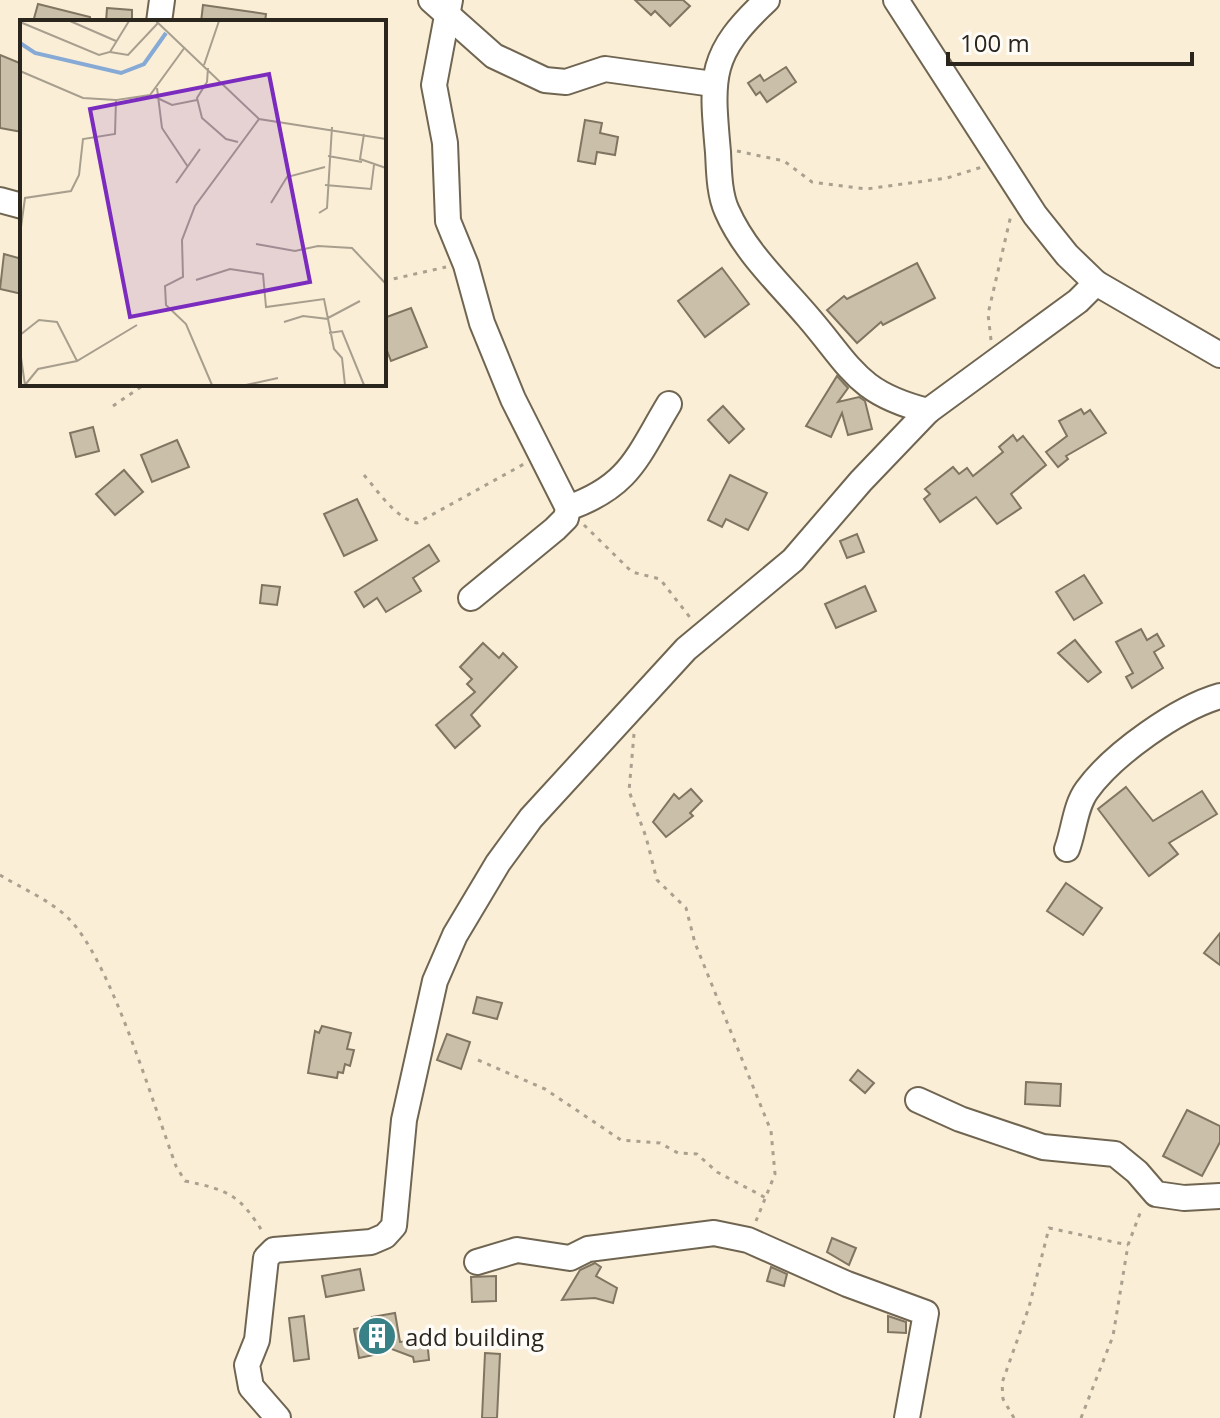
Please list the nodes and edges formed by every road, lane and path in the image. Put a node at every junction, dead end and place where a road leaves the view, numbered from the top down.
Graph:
1 (162, 0) edge
2 (767, 0) edge
3 (896, 0) edge
4 (442, 4) edge
5 (159, 20) edge
6 (713, 84) junction
7 (717, 148) junction
8 (1000, 161) junction
9 (1017, 188) junction
10 (0, 200) edge
11 (20, 205) edge
12 (466, 265) junction
13 (386, 280) edge
14 (1096, 283) junction
15 (1220, 355) edge
16 (1002, 357) junction
17 (142, 386) edge
18 (669, 404) dead end
19 (113, 406) dead end
20 (928, 411) junction
21 (542, 455) junction
22 (364, 475) dead end
23 (568, 508) junction
24 (471, 598) dead end
25 (702, 637) junction
26 (1220, 696) edge
27 (637, 702) junction
28 (1067, 849) dead end
29 (0, 875) edge
30 (478, 1060) dead end
31 (918, 1100) dead end
32 (1156, 1194) junction
33 (1220, 1196) edge
34 (766, 1198) junction
35 (748, 1240) junction
36 (1128, 1245) junction
37 (274, 1250) junction
38 (477, 1262) dead end
39 (278, 1418) edge
40 (907, 1418) edge
41 (1014, 1418) edge
42 (1081, 1418) edge

1 - 5 street
2 - 6 street
3 - 8 street
4 - 6 street
4 - 12 street
6 - 7 street
7 - 8 path
7 - 20 street
8 - 9 street
9 - 14 street
9 - 16 path
10 - 11 street
12 - 13 path
12 - 21 street
14 - 15 street
14 - 16 street
16 - 20 street
17 - 19 path
18 - 23 street
20 - 25 street
21 - 22 path
21 - 23 street
23 - 24 street
23 - 25 path
25 - 27 street
26 - 28 street
27 - 34 path
27 - 37 street
29 - 37 path
30 - 34 path
31 - 32 street
32 - 33 street
32 - 36 path
34 - 35 path
35 - 38 street
35 - 40 street
36 - 41 path
36 - 42 path
37 - 39 street

